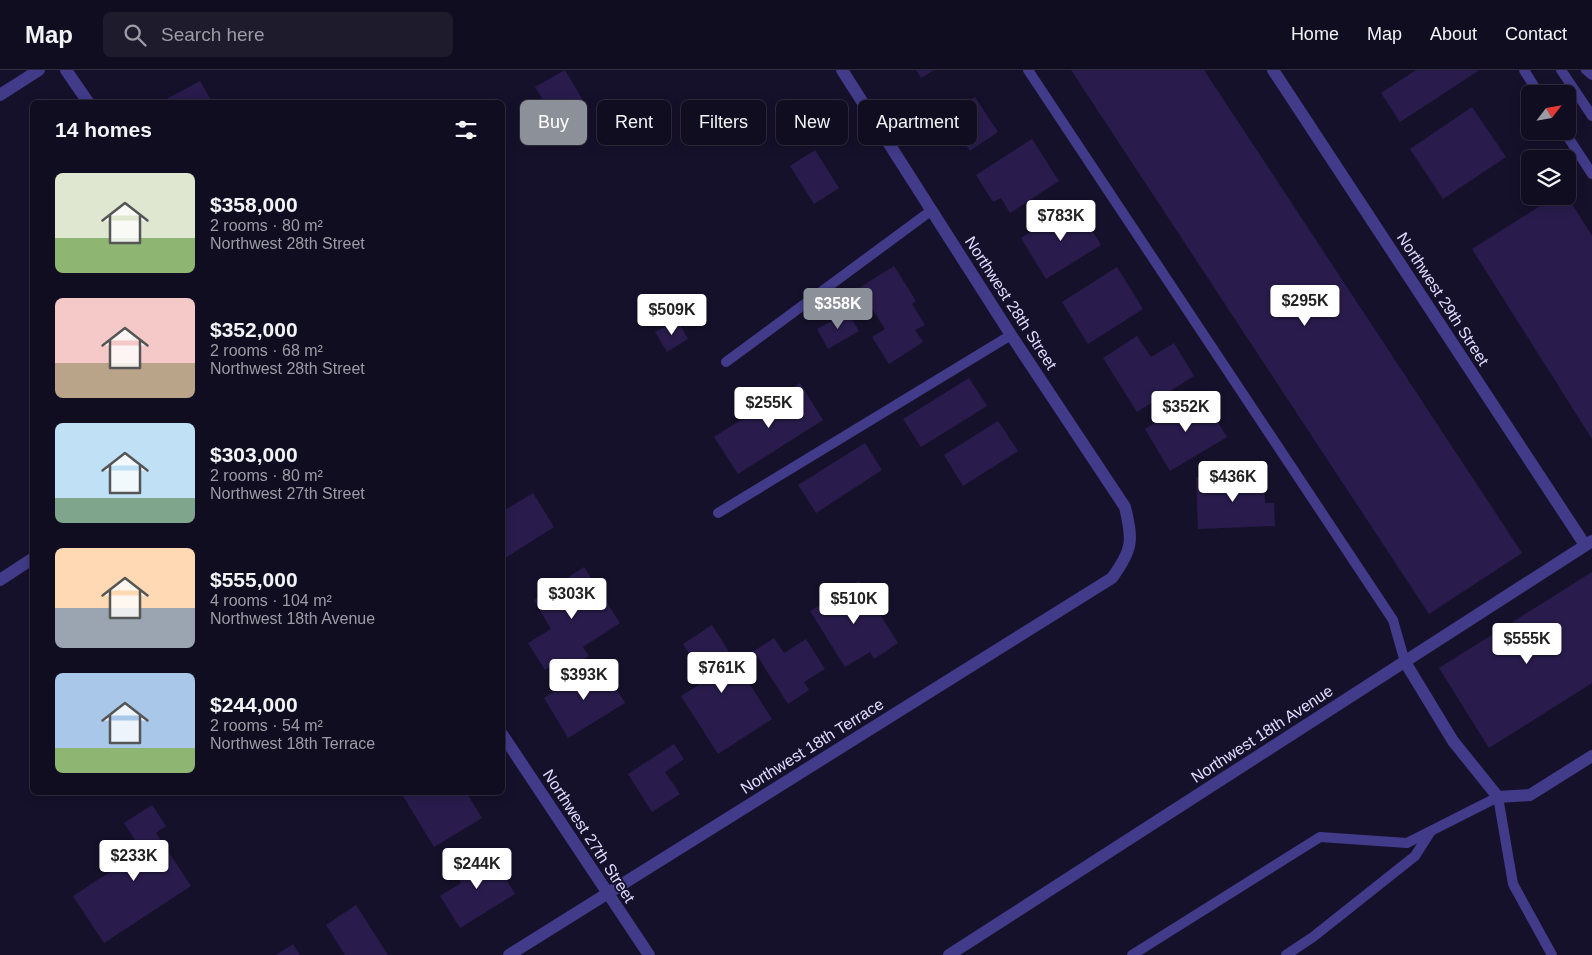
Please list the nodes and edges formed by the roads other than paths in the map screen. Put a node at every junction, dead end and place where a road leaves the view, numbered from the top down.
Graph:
1 (39, 70) edge
2 (66, 70) edge
3 (842, 70) edge
4 (1028, 70) edge
5 (1273, 70) edge
6 (1524, 70) edge
7 (1561, 70) edge
8 (1586, 70) edge
9 (1592, 75) edge
10 (1533, 85) edge
11 (0, 95) edge
12 (1580, 98) junction
13 (87, 100) edge
14 (1592, 106) edge
15 (1592, 116) edge
16 (1570, 140) edge
17 (1592, 174) edge
18 (932, 210) junction
19 (1011, 335) junction
20 (726, 362) dead end
21 (718, 513) dead end
22 (1588, 543) edge
23 (1126, 558) joint
24 (30, 560) edge
25 (0, 580) edge
26 (1405, 662) junction
27 (505, 739) edge
28 (1592, 756) edge
29 (1498, 797) junction
30 (1432, 830) junction
31 (606, 894) junction
32 (509, 955) edge
33 (648, 955) edge
34 (949, 955) edge
35 (1132, 955) edge
36 (1286, 955) edge
37 (1552, 955) edge

1 - 11 street
2 - 13 street
3 - 18 street, Northwest 28th Street
4 - 26 lane
5 - 22 street, Northwest 29th Street
6 - 10 lane
7 - 12 lane
8 - 9 lane
12 - 14 lane
12 - 15 lane
16 - 17 lane
18 - 19 street, Northwest 28th Street
18 - 20 lane
19 - 21 lane
19 - 23 street, Northwest 28th Street
22 - 26 street, Northwest 18th Avenue
23 - 31 street, Northwest 18th Terrace
24 - 25 street
26 - 29 street
26 - 34 street, Northwest 18th Avenue
27 - 31 street, Northwest 27th Street
28 - 29 street
29 - 30 lane
29 - 37 lane
30 - 35 lane
30 - 36 lane
31 - 32 street, Northwest 18th Terrace
31 - 33 street, Northwest 27th Street

